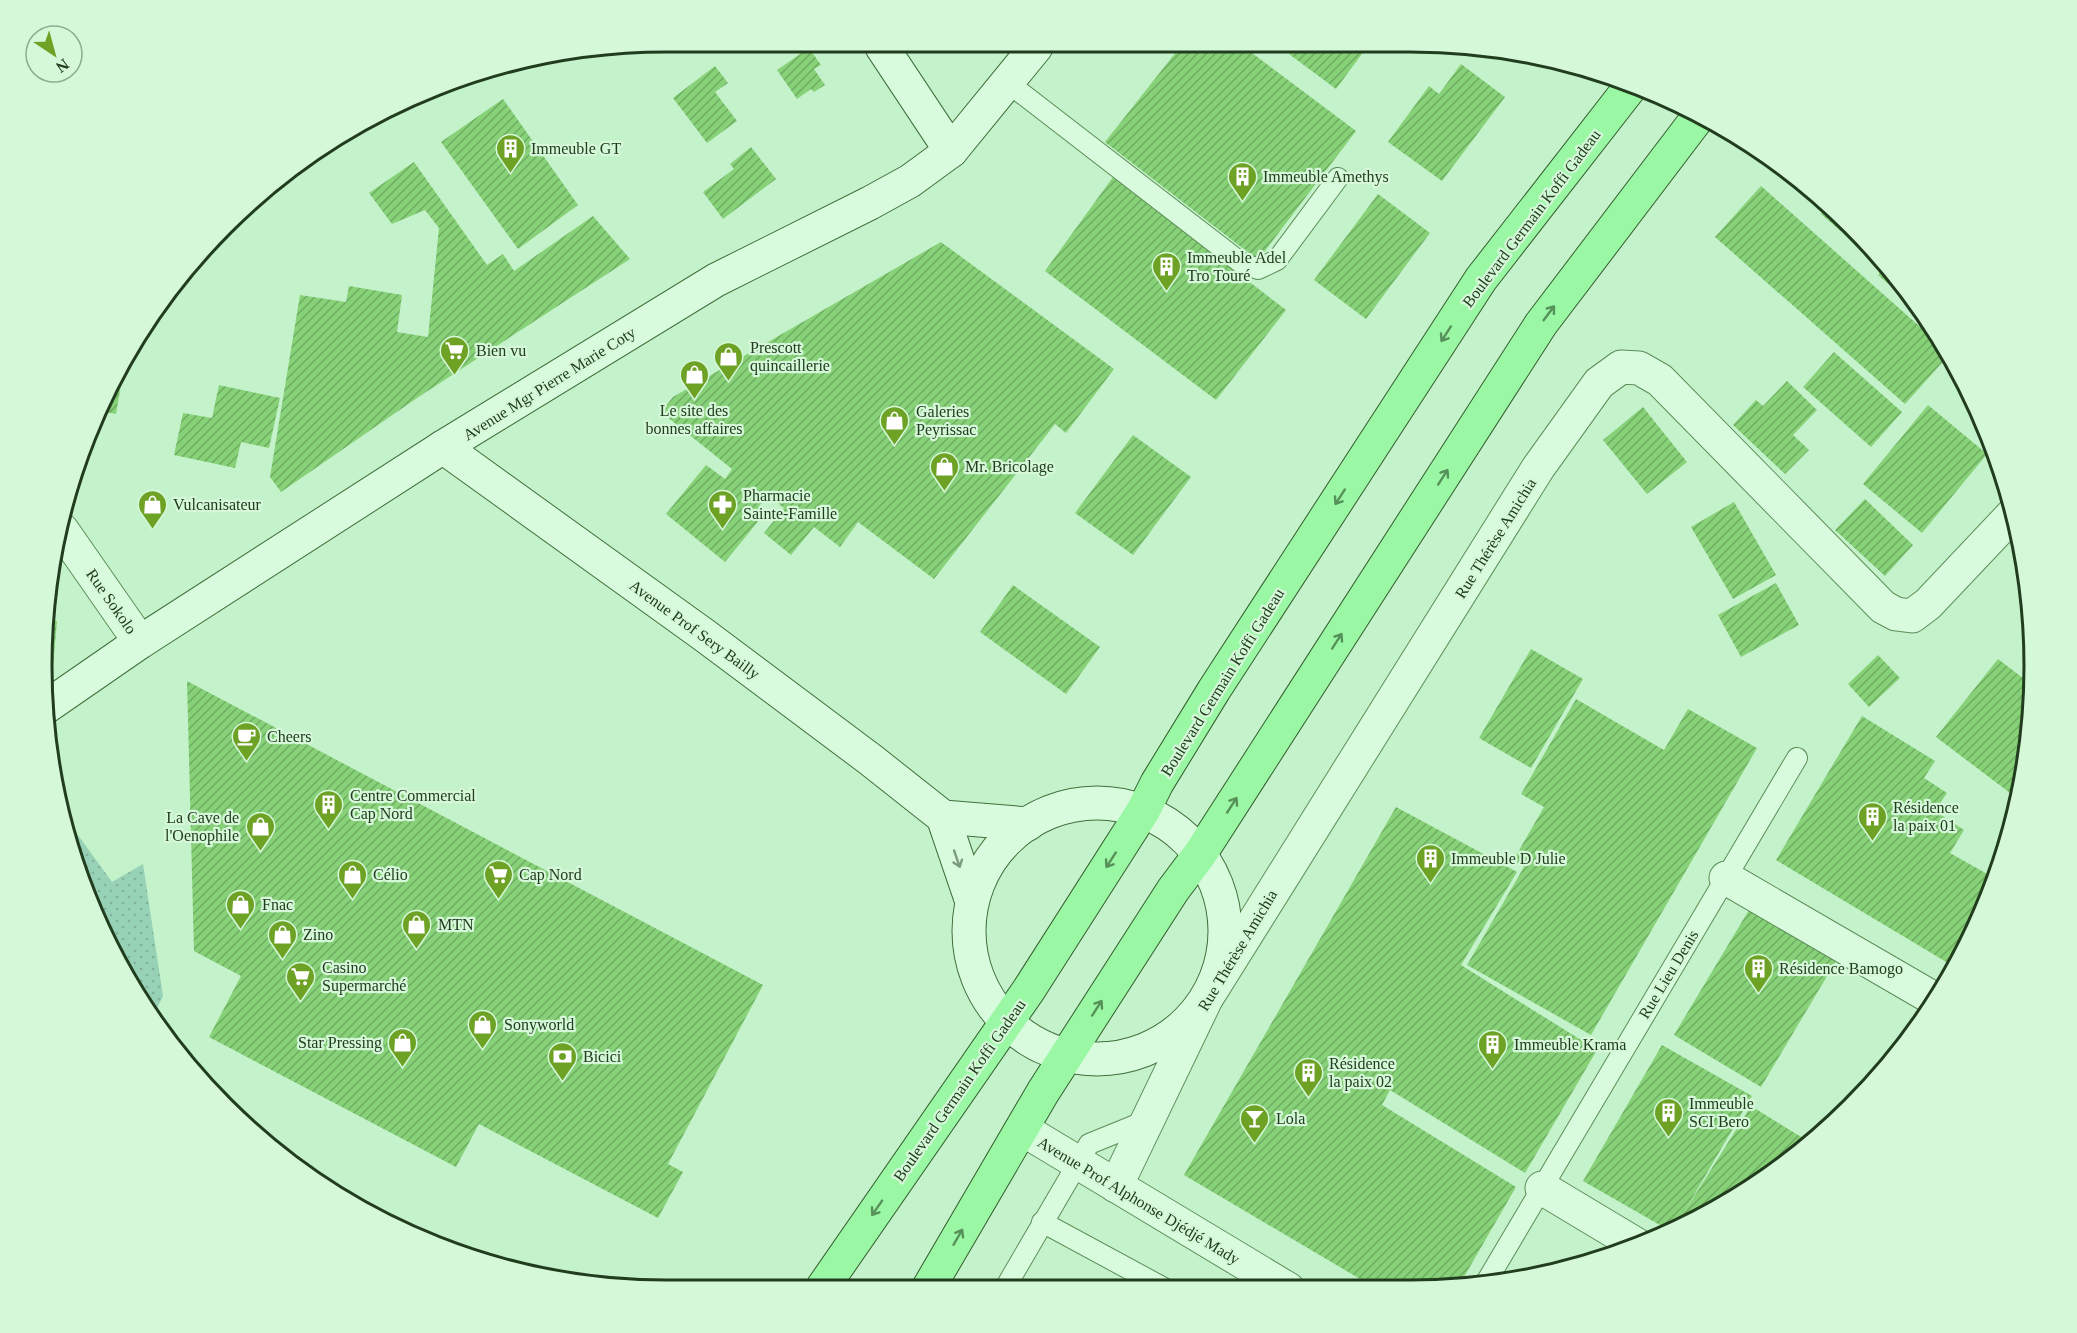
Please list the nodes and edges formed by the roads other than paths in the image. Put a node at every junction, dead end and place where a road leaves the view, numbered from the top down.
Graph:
1 (885, 52) edge
2 (1032, 52) edge
3 (1007, 82) junction
4 (1627, 92) edge
5 (1694, 122) edge
6 (951, 151) junction
7 (1338, 178) dead end
8 (443, 447) junction
9 (2007, 521) edge
10 (66, 536) edge
11 (140, 642) junction
12 (54, 702) edge
13 (1797, 758) dead end
14 (1143, 811) junction
15 (943, 816) junction
16 (1028, 824) junction
17 (1200, 854) junction
18 (1726, 878) junction
19 (972, 902) junction
20 (1929, 996) edge
21 (1206, 999) junction
22 (1006, 1022) junction
23 (1066, 1057) junction
24 (1148, 1120) junction
25 (1022, 1129) junction
26 (1116, 1186) junction
27 (1542, 1188) junction
28 (1042, 1222) junction
29 (1629, 1240) edge
30 (1490, 1275) edge
31 (828, 1280) edge
32 (933, 1280) edge
33 (1009, 1280) edge
34 (1149, 1280) edge
35 (1273, 1280) edge

1 - 6 street
2 - 3 street, Avenue Mgr Pierre Marie Coty
3 - 6 street, Avenue Mgr Pierre Marie Coty
3 - 7 lane
4 -> 14 main road, Boulevard Germain Koffi Gadeau
17 -> 5 main road
6 - 8 street, Avenue Mgr Pierre Marie Coty
8 - 11 street, Avenue Mgr Pierre Marie Coty
8 - 15 street, Avenue Prof Sery Bailly
9 - 21 street, Rue Thérèse Amichia
10 - 11 street, Rue Sokolo
11 - 12 street, Avenue Mgr Pierre Marie Coty
13 - 18 lane, Rue Lieu Denis
14 - 16 street
14 - 17 street
14 -> 22 main road, Boulevard Germain Koffi Gadeau
15 - 16 street
15 -> 19 street
16 - 19 street
17 - 21 street
23 -> 17 main road
18 - 20 street
18 - 27 lane, Rue Lieu Denis
19 - 22 street
21 - 23 street
21 - 24 street, Rue Thérèse Amichia
22 - 23 street
22 -> 31 main road, Boulevard Germain Koffi Gadeau
23 - 25 main road
24 - 26 street, Rue Thérèse Amichia
24 - 28 lane
25 - 26 street, Avenue Prof Alphonse Djédjé Mady
32 -> 25 main road
26 - 35 street, Avenue Prof Alphonse Djédjé Mady
27 - 29 street
27 - 30 lane, Rue Lieu Denis
28 - 33 lane
28 - 34 lane

